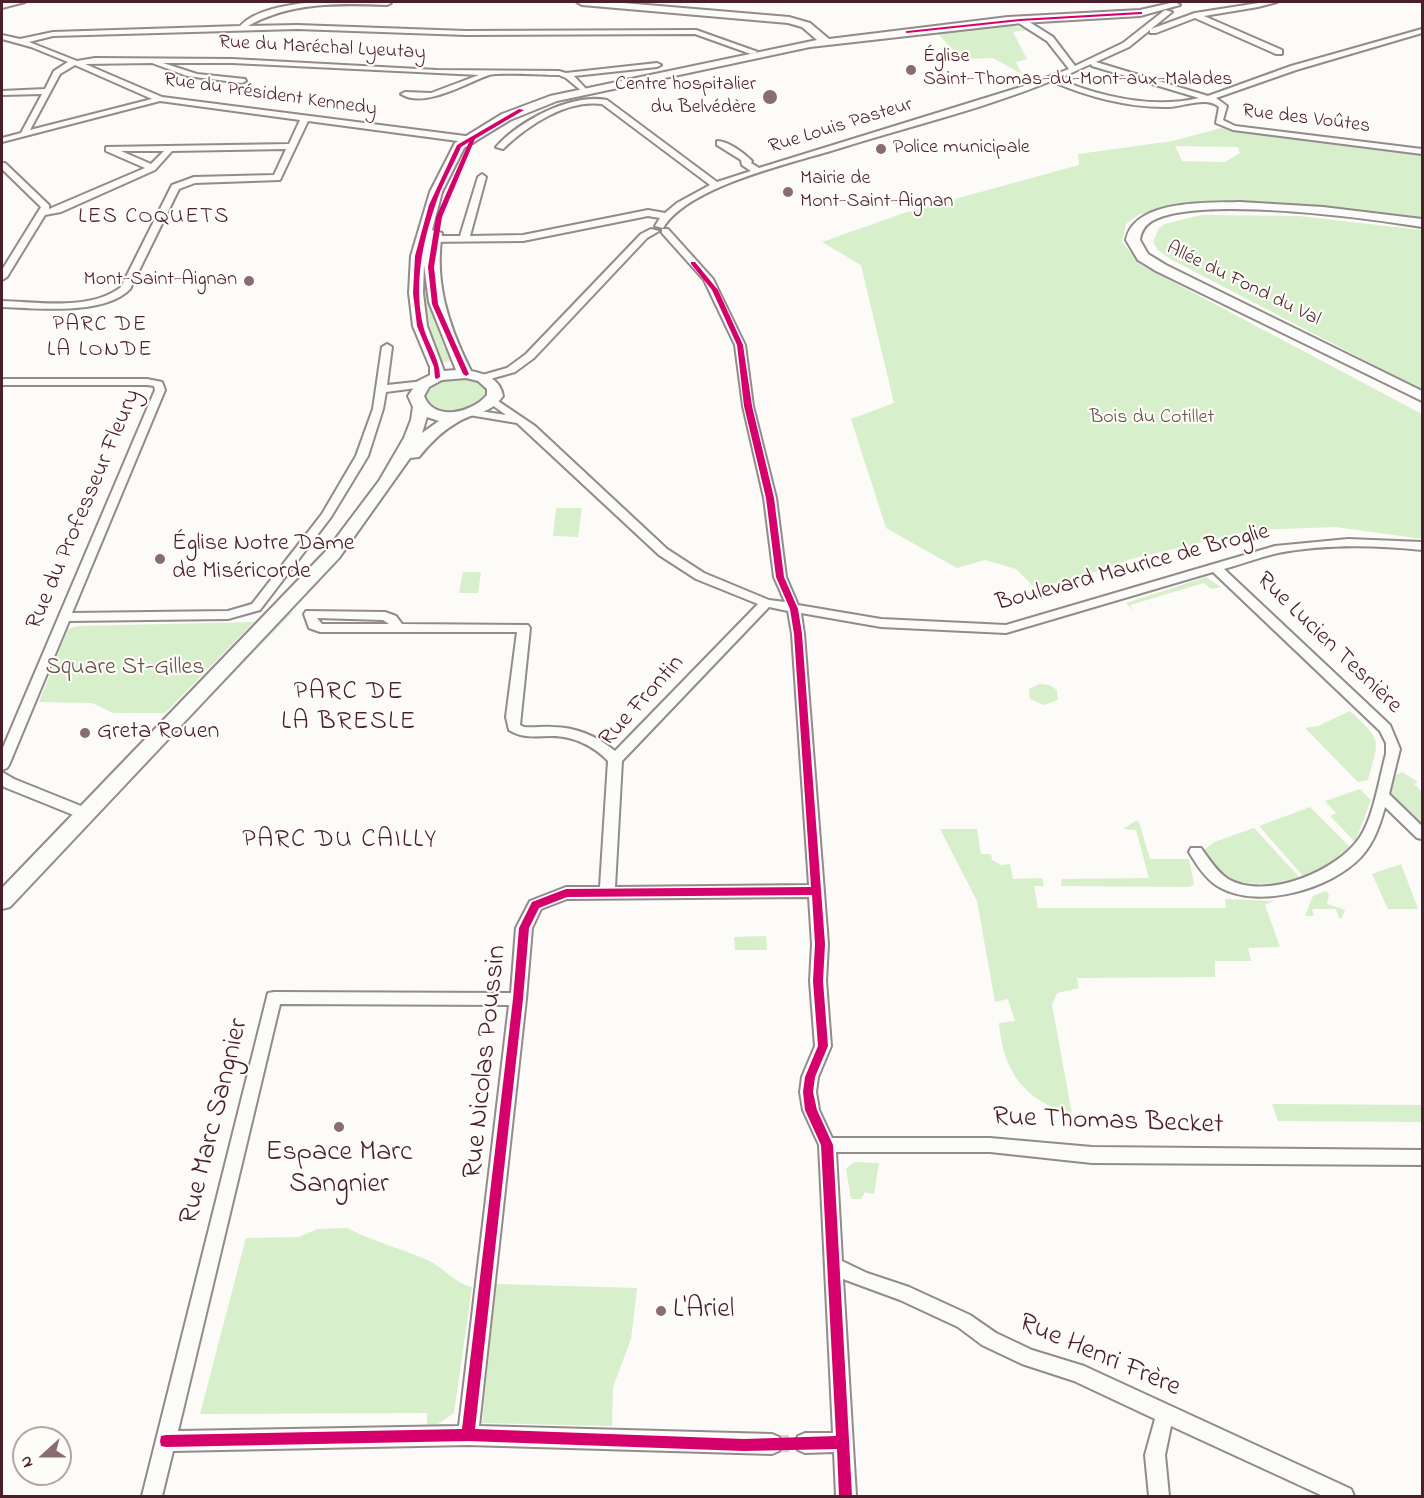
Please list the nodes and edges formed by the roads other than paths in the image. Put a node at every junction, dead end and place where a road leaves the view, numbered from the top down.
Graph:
1 (20, 2) edge
2 (582, 2) edge
3 (1273, 2) edge
4 (387, 3) dead end
5 (2, 5) edge
6 (1174, 6) edge
7 (1143, 14) junction
8 (1195, 15) junction
9 (1020, 20) junction
10 (1157, 20) junction
11 (242, 28) junction
12 (1422, 31) edge
13 (1142, 32) junction
14 (2, 37) edge
15 (1422, 37) edge
16 (823, 40) junction
17 (22, 41) junction
18 (1372, 46) junction
19 (1280, 52) dead end
20 (748, 54) junction
21 (155, 60) junction
22 (76, 63) junction
23 (1095, 64) dead end
24 (657, 65) dead end
25 (1075, 69) junction
26 (493, 73) junction
27 (566, 75) junction
28 (1052, 79) junction
29 (242, 81) dead end
30 (48, 91) junction
31 (584, 91) junction
32 (2, 93) edge
33 (405, 94) dead end
34 (160, 99) junction
35 (1210, 99) junction
36 (305, 118) junction
37 (334, 122) junction
38 (298, 128) junction
39 (24, 134) junction
40 (2, 140) edge
41 (473, 140) junction
42 (720, 143) dead end
43 (291, 146) junction
44 (500, 147) dead end
45 (177, 148) junction
46 (1422, 152) edge
47 (2, 165) edge
48 (152, 168) junction
49 (758, 171) junction
50 (482, 177) dead end
51 (717, 186) junction
52 (42, 213) junction
53 (667, 216) junction
54 (1422, 223) edge
55 (660, 229) junction
56 (428, 239) junction
57 (464, 239) junction
58 (2, 276) edge
59 (2, 304) edge
60 (387, 347) dead end
61 (466, 374) junction
62 (483, 378) junction
63 (2, 382) edge
64 (383, 389) junction
65 (424, 391) junction
66 (1422, 397) edge
67 (492, 400) junction
68 (473, 413) junction
69 (456, 416) junction
70 (523, 422) junction
71 (388, 480) junction
72 (1422, 546) edge
73 (1215, 567) junction
74 (293, 598) junction
75 (766, 603) junction
76 (794, 609) junction
77 (64, 617) junction
78 (615, 760) junction
79 (2, 765) edge
80 (2, 777) edge
81 (1381, 795) junction
82 (86, 814) junction
83 (1422, 834) edge
84 (1196, 852) dead end
85 (816, 891) junction
86 (607, 892) junction
87 (2, 901) edge
88 (518, 999) junction
89 (827, 1145) junction
90 (1422, 1157) edge
91 (834, 1266) junction
92 (1166, 1415) junction
93 (468, 1435) junction
94 (166, 1441) junction
95 (843, 1442) junction
96 (805, 1443) tunnel mouth
97 (772, 1444) tunnel mouth
98 (152, 1497) edge
99 (846, 1497) edge
100 (1159, 1497) edge
101 (1344, 1497) edge

1 - 5 street
2 - 16 street
3 - 8 street
4 - 11 street
6 - 7 street
6 - 10 street, Rue Louis Pasteur
7 - 9 street
7 - 10 street
8 - 13 street
8 - 19 street
9 - 16 street
9 - 16 street
9 - 25 street
10 - 13 street, Rue Louis Pasteur
11 - 17 street
11 - 20 street
12 - 18 street
13 - 25 street, Rue Louis Pasteur
14 - 17 street, Rue du Président Kennedy
15 - 18 street
16 - 20 street
17 - 22 street, Rue du Président Kennedy
18 - 35 street
20 - 31 street
21 - 22 street, Rue du Maréchal Lyeutay
21 - 26 street, Rue du Maréchal Lyeutay
21 - 29 street
22 - 30 street
22 - 34 street, Rue du Président Kennedy
23 - 35 street
24 - 27 street, Rue du Maréchal Lyeutay
25 - 28 street, Rue Louis Pasteur
26 - 27 street, Rue du Maréchal Lyeutay
26 - 33 street
27 - 31 street
28 - 35 street
28 - 49 street, Rue Louis Pasteur
30 - 32 street
30 - 39 street
31 - 41 street
34 - 36 street, Rue du Président Kennedy
34 - 39 street
35 - 46 street, Rue des Voûtes
36 - 37 street, Rue du Président Kennedy
36 - 38 street
37 - 38 street
37 - 41 street, Rue du Président Kennedy
38 - 43 street
39 - 40 street
41 - 56 street
42 - 49 street
43 - 45 street
43 - 59 street
44 - 51 street
45 - 48 street
45 - 48 street
47 - 52 street
48 - 52 street
49 - 51 street, Rue Louis Pasteur
50 - 57 street
51 - 53 street, Rue Louis Pasteur
52 - 58 street
53 - 55 street, Rue Louis Pasteur
53 - 57 street
54 - 66 street, Allée du Fond du Val
55 - 62 street, Rue Louis Pasteur
55 - 76 street
56 - 57 street
56 - 61 street
56 - 65 street
60 - 64 street
61 - 62 street
61 - 65 street
62 - 67 street
63 - 77 street, Rue du Professeur Fleury
64 - 65 street
64 - 77 street
65 - 69 street
65 - 71 street
67 - 68 street
67 - 70 street, Boulevard Maurice de Broglie
68 - 69 street
68 - 70 street
69 - 71 street
70 - 75 street, Boulevard Maurice de Broglie
71 - 74 street
72 - 73 street, Boulevard Maurice de Broglie
73 - 76 street, Boulevard Maurice de Broglie
73 - 81 street, Rue Lucien Tesnière
74 - 78 street
74 - 82 street
75 - 76 street, Boulevard Maurice de Broglie
75 - 78 street, Rue Frontin
76 - 85 street
77 - 79 street, Rue du Professeur Fleury
78 - 86 street, Rue Frontin
80 - 82 street
81 - 83 street
81 - 84 street, Rue Lucien Tesnière
82 - 87 street
85 - 86 street, Rue Nicolas Poussin
85 - 89 street
86 - 88 street, Rue Nicolas Poussin
88 - 93 street, Rue Nicolas Poussin
88 - 94 street, Rue Marc Sangnier
89 - 90 street, Rue Thomas Becket
89 - 91 street
91 - 92 street, Rue Henri Frère
91 - 95 street
92 - 100 street
92 - 101 street, Rue Henri Frère
93 - 94 street
93 - 97 street
94 - 98 street, Rue Marc Sangnier
95 - 96 street
95 - 99 street

